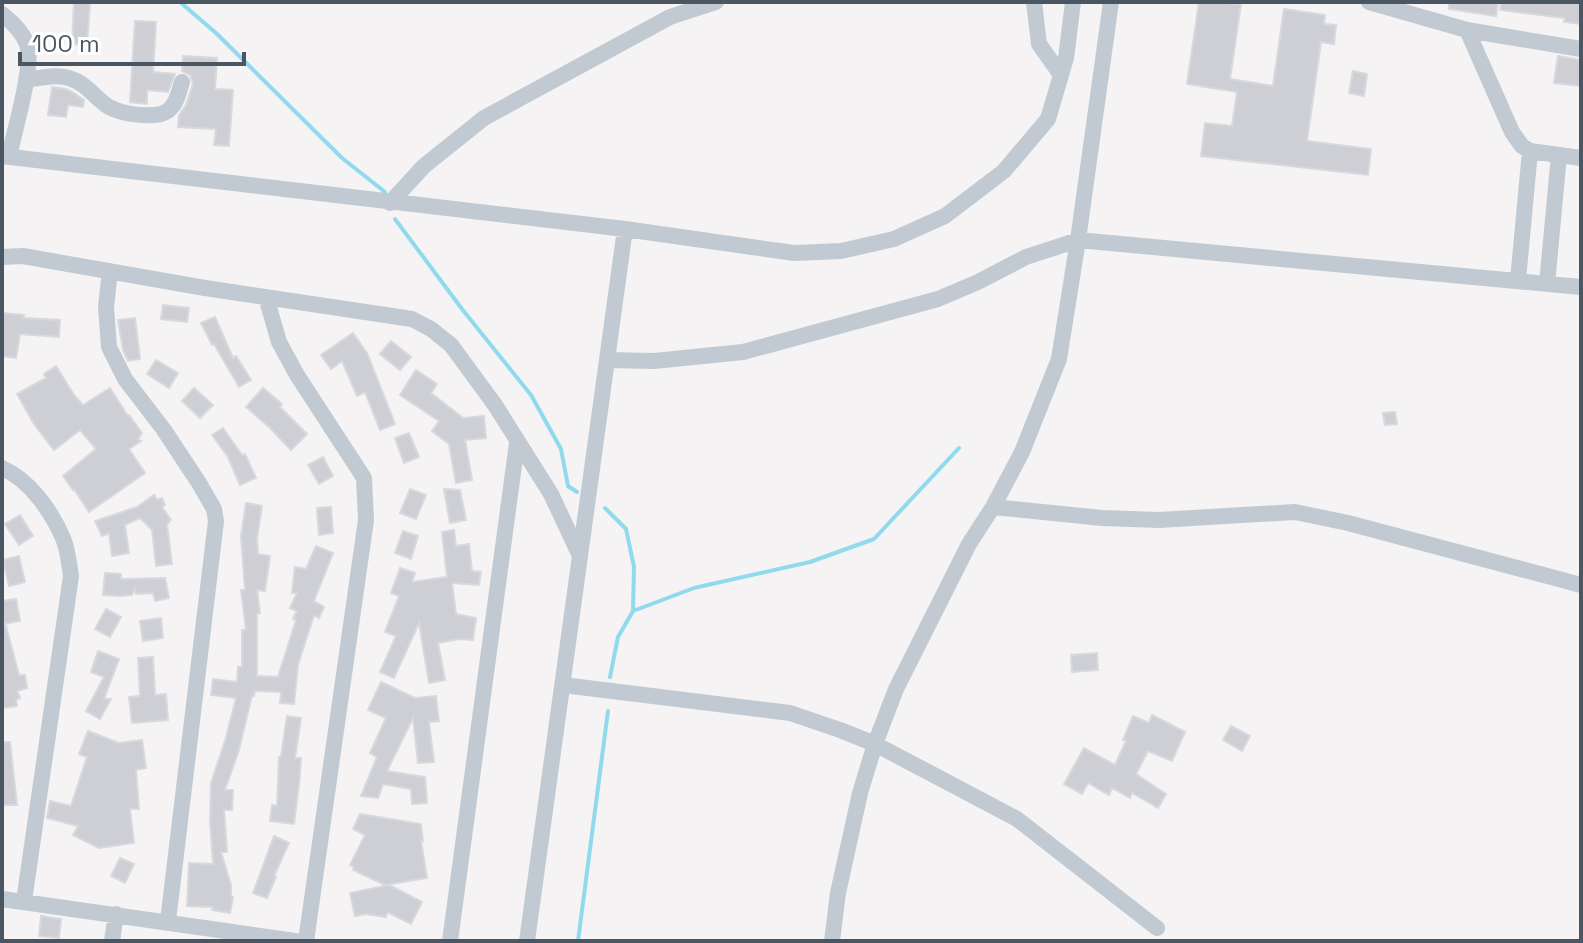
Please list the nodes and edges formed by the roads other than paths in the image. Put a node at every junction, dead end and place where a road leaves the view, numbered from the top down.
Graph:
1 (716, 2) edge
2 (1034, 2) edge
3 (1073, 2) edge
4 (1111, 2) edge
5 (1369, 2) edge
6 (2, 14) edge
7 (1467, 30) junction
8 (1581, 49) edge
9 (1061, 75) junction
10 (26, 80) junction
11 (182, 82) dead end
12 (1530, 151) junction
13 (1559, 155) junction
14 (5, 156) edge
15 (1581, 158) edge
16 (390, 203) junction
17 (625, 229) junction
18 (1078, 240) junction
19 (2, 257) edge
20 (110, 271) junction
21 (1518, 280) junction
22 (1547, 284) junction
23 (1581, 287) edge
24 (266, 297) junction
25 (607, 360) junction
26 (517, 443) junction
27 (2, 468) edge
28 (993, 507) junction
29 (580, 557) junction
30 (1581, 585) edge
31 (563, 685) junction
32 (875, 744) junction
33 (2, 899) edge
34 (24, 901) junction
35 (116, 914) junction
36 (168, 921) junction
37 (1157, 928) dead end
38 (230, 936) edge
39 (112, 941) edge
40 (295, 941) edge
41 (306, 941) edge
42 (450, 941) edge
43 (527, 941) edge
44 (832, 941) edge

1 - 16 street
2 - 9 street
3 - 9 street
4 - 18 street
5 - 7 street
6 - 10 street
7 - 8 street
7 - 12 street
9 - 17 street
10 - 11 street
10 - 14 street
12 - 13 street
12 - 21 street
13 - 15 street
13 - 22 street
14 - 16 street
16 - 17 street
17 - 25 street
18 - 21 street
18 - 25 street
18 - 28 street
19 - 20 street
20 - 24 street
20 - 36 street
21 - 22 street
22 - 23 street
24 - 26 street
24 - 41 street
25 - 29 street
26 - 29 street
26 - 42 street
27 - 34 street
28 - 30 street
28 - 32 street
29 - 31 street
31 - 32 street
31 - 43 street
32 - 37 street
32 - 44 street
33 - 34 street
34 - 35 street
35 - 36 street
35 - 39 street
36 - 38 street
38 - 40 street

